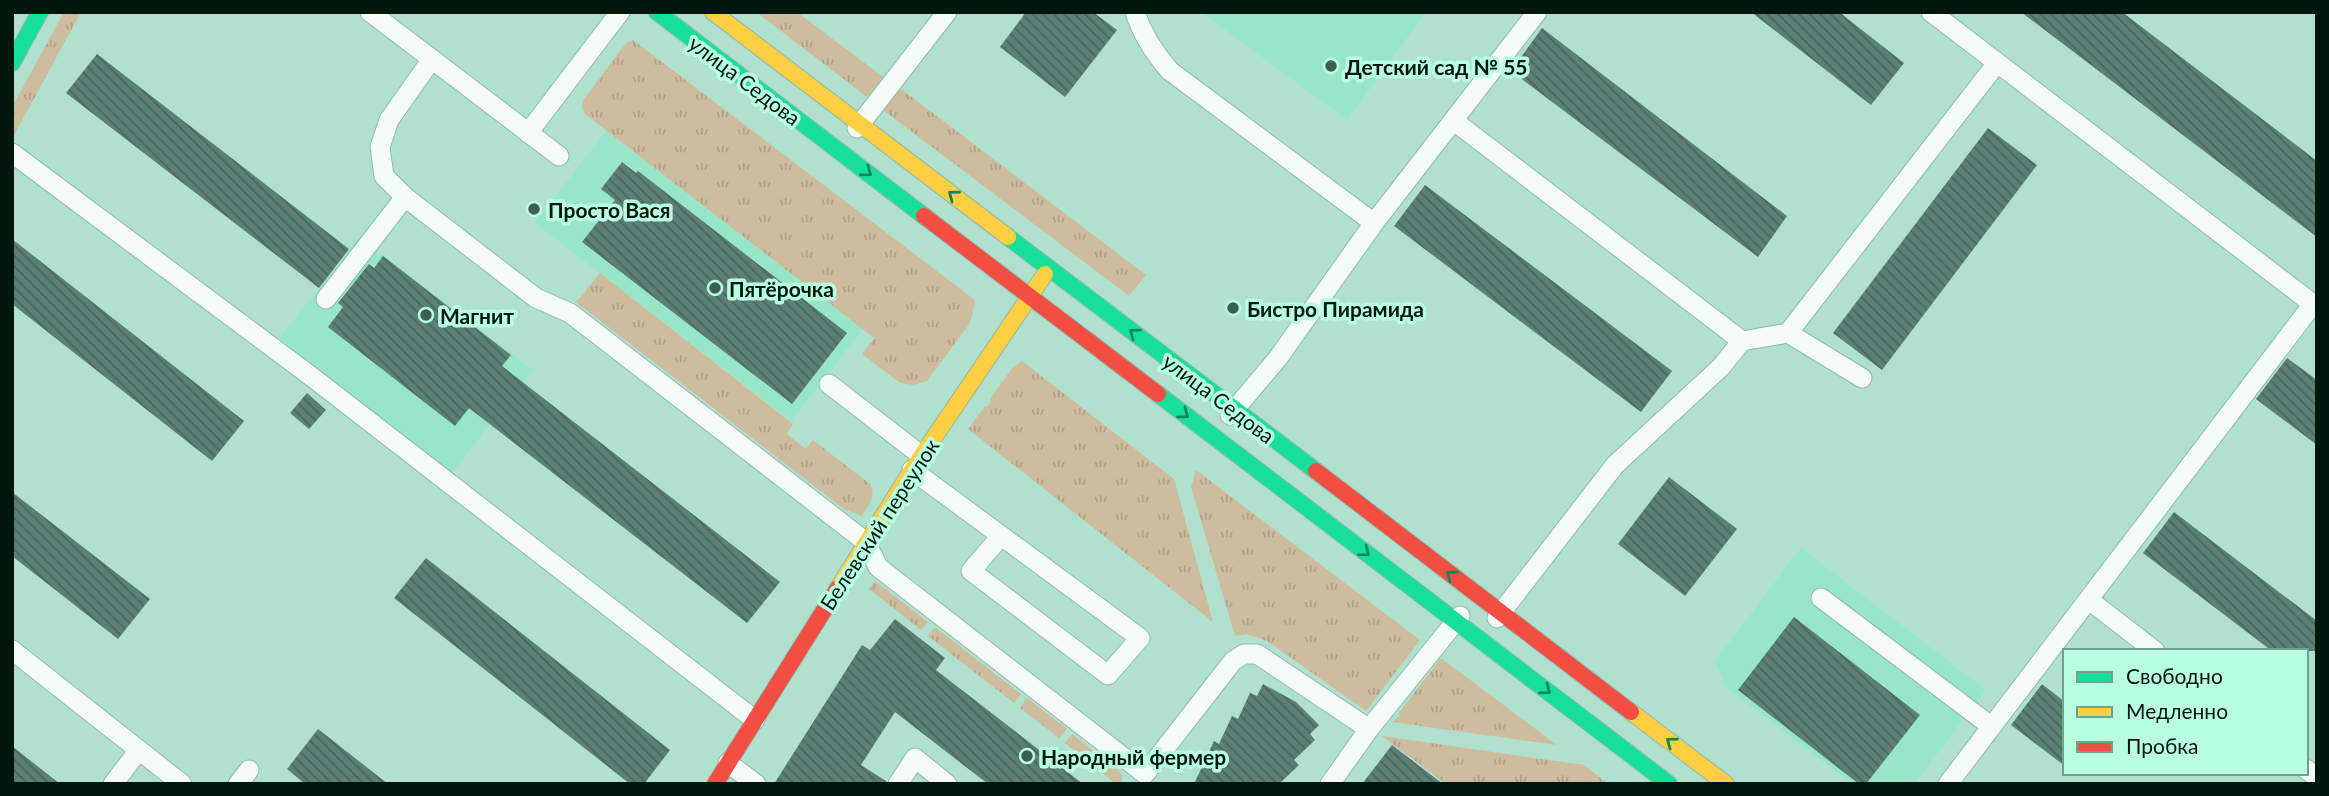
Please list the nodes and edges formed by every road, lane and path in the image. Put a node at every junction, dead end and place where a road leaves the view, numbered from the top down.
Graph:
1 (40, 12) edge
2 (370, 12) edge
3 (620, 12) edge
4 (657, 12) edge
5 (713, 12) edge
6 (947, 12) edge
7 (1135, 12) edge
8 (1537, 12) edge
9 (1931, 12) edge
10 (432, 59) junction
11 (12, 63) edge
12 (1997, 63) junction
13 (1454, 121) junction
14 (859, 124) junction
15 (528, 133) junction
16 (839, 151) junction
17 (12, 153) edge
18 (558, 156) dead end
19 (405, 197) junction
20 (1374, 223) junction
21 (1049, 268) junction
22 (1029, 296) junction
23 (326, 299) dead end
24 (2315, 306) edge
25 (1788, 333) junction
26 (1742, 341) junction
27 (1862, 378) dead end
28 (828, 384) dead end
29 (1235, 410) junction
30 (1213, 436) junction
31 (917, 463) junction
32 (1001, 536) junction
33 (866, 542) junction
34 (1476, 594) junction
35 (1821, 598) dead end
36 (2089, 600) junction
37 (1502, 613) junction
38 (1456, 621) junction
39 (1480, 639) junction
40 (2152, 649) edge
41 (12, 650) edge
42 (755, 720) junction
43 (1991, 726) junction
44 (1369, 729) junction
45 (139, 750) junction
46 (728, 763) junction
47 (113, 784) edge
48 (182, 784) edge
49 (715, 784) edge
50 (756, 784) edge
51 (898, 784) edge
52 (947, 784) edge
53 (1329, 784) edge
54 (1669, 784) edge
55 (1726, 784) edge
56 (1948, 784) edge

1 - 11 main road
2 - 10 lane
3 - 15 lane
4 - 16 main road, улица Седова
5 - 14 main road, улица Седова
6 - 14 lane
7 - 20 lane
8 - 13 lane
9 - 12 lane
10 - 15 lane
10 - 19 lane
12 - 24 lane
12 - 25 lane
13 - 20 lane
13 - 26 lane
14 - 16 lane
21 -> 14 main road, улица Седова
15 - 18 lane
16 -> 22 main road, улица Седова
17 - 42 lane
19 - 23 lane
19 - 33 lane
20 - 29 lane
21 - 22 main road, Белевский переулок
29 -> 21 main road, улица Седова
22 -> 30 main road, улица Седова
22 - 31 main road, Белевский переулок
24 - 36 lane
25 - 26 lane
25 - 27 lane
26 - 37 lane
28 - 31 lane
29 - 30 lane
34 -> 29 main road, улица Седова
30 -> 38 main road, улица Седова
31 - 32 lane
31 - 33 main road, Белевский переулок
32 - 32 lane
33 - 42 main road, Белевский переулок
33 - 44 lane
34 - 37 main road, улица Седова
34 - 38 lane
35 - 43 lane
36 - 40 lane
36 - 43 lane
37 - 39 lane
55 -> 37 main road, улица Седова
38 - 39 main road, улица Седова
38 - 44 lane
39 -> 54 main road, улица Седова
41 - 45 lane
42 - 46 main road, Белевский переулок
43 - 56 lane
44 - 53 lane
45 - 47 lane
45 - 48 lane
46 - 49 main road, Белевский переулок
46 - 50 lane
51 - 52 lane

